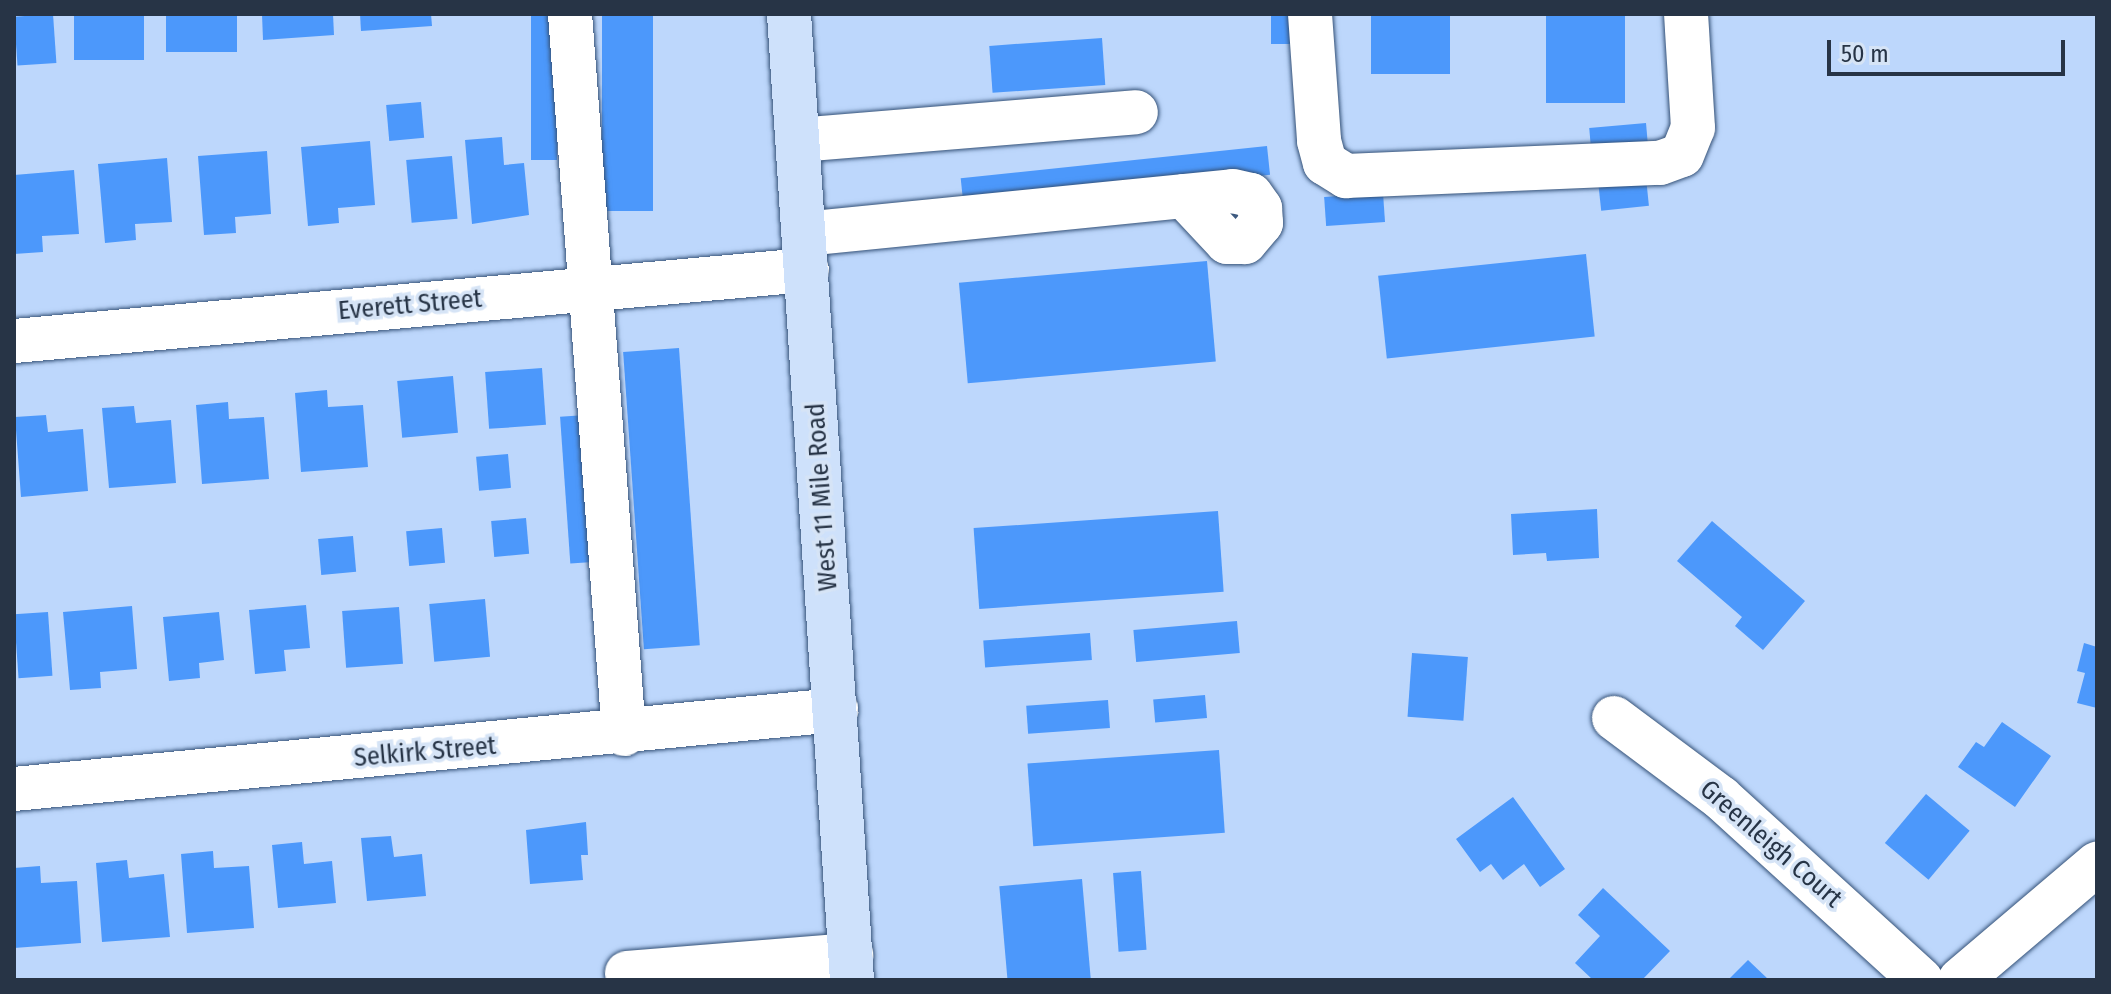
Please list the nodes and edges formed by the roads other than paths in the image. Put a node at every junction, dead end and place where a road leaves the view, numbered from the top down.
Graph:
1 (570, 14) edge
2 (789, 14) edge
3 (1310, 14) edge
4 (1686, 14) edge
5 (1136, 112) dead end
6 (798, 140) junction
7 (1184, 196) dead end
8 (806, 252) junction
9 (590, 289) junction
10 (14, 341) edge
11 (836, 710) junction
12 (1614, 718) dead end
13 (624, 734) junction
14 (14, 789) edge
15 (2097, 864) edge
16 (852, 968) edge
17 (627, 973) dead end
18 (1921, 980) edge
19 (1960, 980) edge

1 - 9 street
2 - 6 main road, West 11 Mile Road
3 - 4 street
5 - 6 street
6 - 8 main road, West 11 Mile Road
7 - 8 street, Everett Street
8 - 9 street, Everett Street
8 - 11 main road, West 11 Mile Road
9 - 10 street, Everett Street
9 - 13 street
11 - 13 street, Selkirk Street
11 - 16 main road, West 11 Mile Road
12 - 18 street, Greenleigh Court
13 - 14 street, Selkirk Street
15 - 19 street
16 - 17 street

